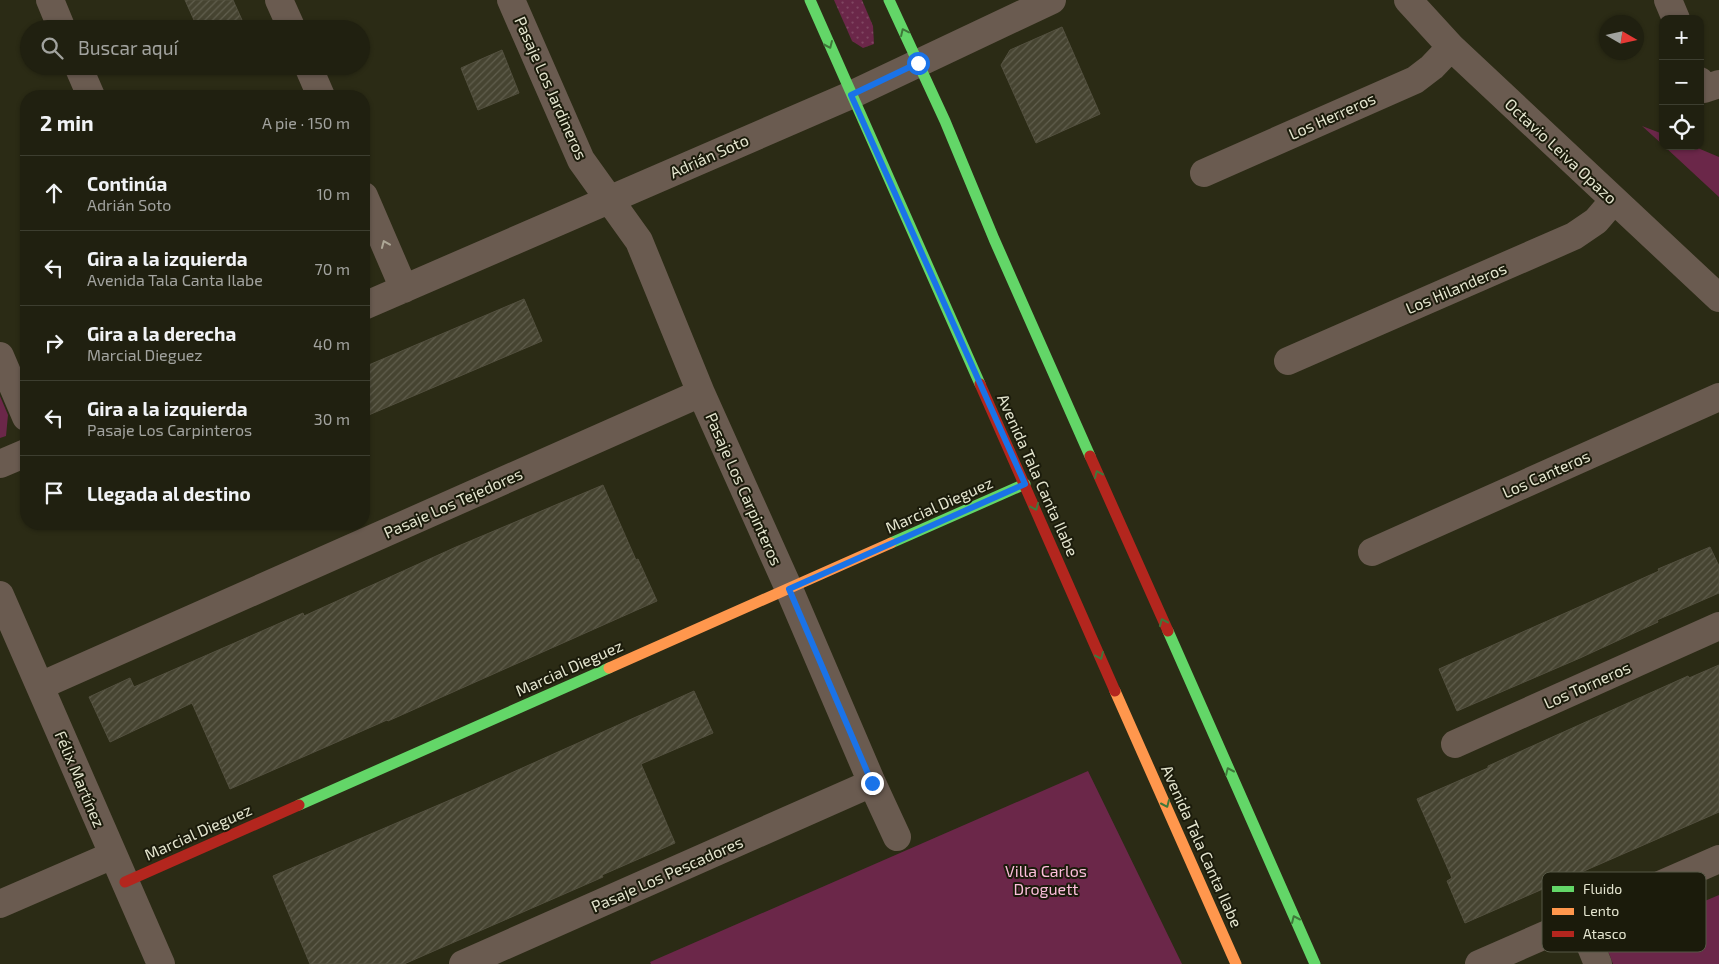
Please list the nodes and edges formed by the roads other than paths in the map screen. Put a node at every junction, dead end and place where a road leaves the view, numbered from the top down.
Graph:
1 (50, 0) edge
2 (279, 0) edge
3 (511, 0) edge
4 (810, 0) edge
5 (889, 0) edge
6 (1052, 0) edge
7 (1408, 0) edge
8 (1668, 0) edge
9 (1674, 15) edge
10 (58, 20) edge
11 (288, 20) edge
12 (1451, 47) junction
13 (918, 63) junction
14 (82, 75) edge
15 (312, 75) edge
16 (88, 90) edge
17 (318, 90) edge
18 (851, 95) junction
19 (1204, 173) dead end
20 (610, 199) junction
21 (1614, 200) junction
22 (370, 210) edge
23 (404, 289) junction
24 (1719, 298) edge
25 (370, 303) edge
26 (0, 356) edge
27 (1288, 361) dead end
28 (701, 393) junction
29 (1719, 397) edge
30 (20, 403) edge
31 (20, 456) edge
32 (0, 464) edge
33 (1025, 484) junction
34 (1372, 552) dead end
35 (789, 589) junction
36 (0, 595) edge
37 (1719, 626) edge
38 (40, 686) junction
39 (1455, 744) dead end
40 (872, 783) junction
41 (897, 837) dead end
42 (113, 855) junction
43 (1719, 859) edge
44 (1689, 872) edge
45 (125, 882) junction
46 (0, 904) edge
47 (1542, 937) edge
48 (1593, 952) edge
49 (161, 964) edge
50 (463, 964) edge
51 (1236, 964) edge
52 (1315, 964) edge
53 (1479, 964) edge
54 (1598, 964) edge

1 - 10 street
2 - 11 street
3 - 20 street, Pasaje Los Jardineros
4 -> 18 street, Avenida Tala Canta Ilabe
13 -> 5 street
6 - 13 street, Adrián Soto
7 - 12 street, Octavio Leiva Opazo
8 - 9 street
12 - 19 street, Los Herreros
12 - 21 street, Octavio Leiva Opazo
13 - 18 street, Adrián Soto
52 -> 13 street
14 - 16 street
15 - 17 street
18 - 20 street, Adrián Soto
18 - 33 street, Avenida Tala Canta Ilabe
20 - 23 street, Adrián Soto
20 - 28 street, Pasaje Los Carpinteros
21 - 24 street, Octavio Leiva Opazo
21 - 27 street, Los Hilanderos
23 -> 22 street
23 - 25 street, Adrián Soto
26 - 30 street
28 - 35 street, Pasaje Los Carpinteros
28 - 38 street, Pasaje Los Tejedores
29 - 34 street, Los Canteros
31 - 32 street
33 - 35 street, Marcial Dieguez
33 -> 51 street, Avenida Tala Canta Ilabe
35 - 40 street, Pasaje Los Carpinteros
35 - 45 street, Marcial Dieguez
36 - 38 street, Félix Martínez
37 - 39 street, Los Torneros
38 - 42 street, Félix Martínez
40 - 41 street, Pasaje Los Carpinteros
40 - 50 street, Pasaje Los Pescadores
42 - 45 street, Félix Martínez
42 - 46 street
43 - 44 street
45 - 49 street, Félix Martínez
47 - 53 street
48 - 54 street

